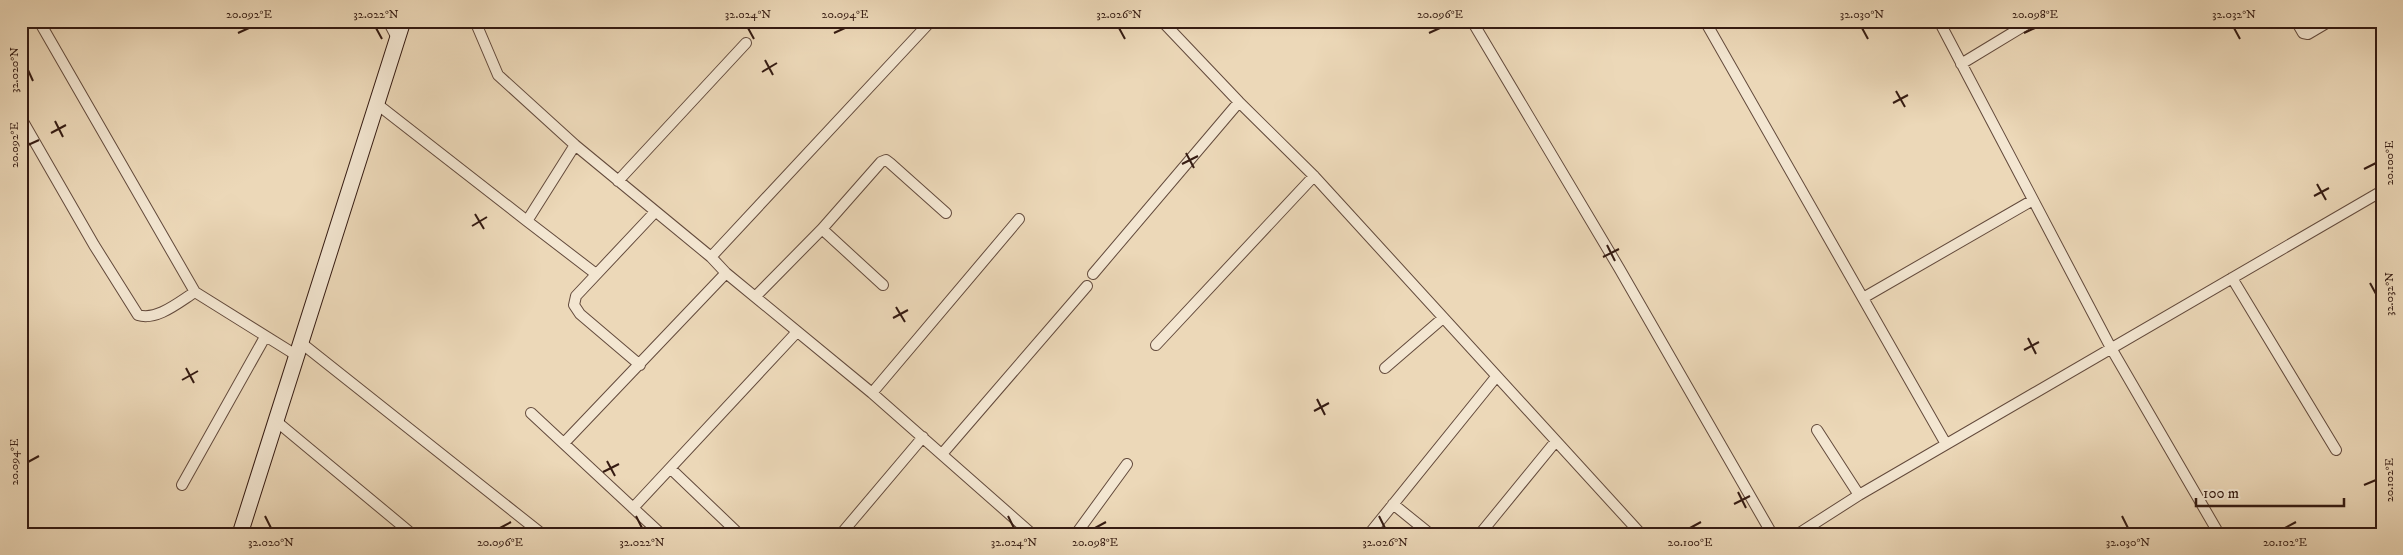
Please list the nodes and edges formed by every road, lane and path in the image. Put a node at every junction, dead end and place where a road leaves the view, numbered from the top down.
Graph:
1 (39, 21) edge
2 (388, 21) edge
3 (402, 21) edge
4 (474, 21) edge
5 (931, 21) edge
6 (1162, 21) edge
7 (1472, 21) edge
8 (1705, 21) edge
9 (1939, 21) edge
10 (2032, 21) edge
11 (2296, 21) edge
12 (2330, 21) edge
13 (397, 38) junction
14 (746, 43) dead end
15 (1961, 64) junction
16 (1239, 102) junction
17 (377, 104) junction
18 (21, 118) edge
19 (575, 145) junction
20 (1314, 176) junction
21 (618, 181) junction
22 (2382, 191) edge
23 (2033, 200) junction
24 (655, 212) junction
25 (946, 213) dead end
26 (1018, 219) dead end
27 (528, 222) junction
28 (822, 229) junction
29 (711, 257) junction
30 (726, 273) junction
31 (596, 274) junction
32 (1093, 274) dead end
33 (2232, 278) junction
34 (883, 285) dead end
35 (1087, 286) dead end
36 (195, 292) junction
37 (756, 296) junction
38 (1863, 298) junction
39 (1443, 318) junction
40 (796, 333) junction
41 (265, 338) junction
42 (1156, 345) dead end
43 (2111, 348) junction
44 (298, 349) junction
45 (640, 365) junction
46 (1385, 368) dead end
47 (1496, 377) junction
48 (872, 393) junction
49 (531, 412) dead end
50 (276, 421) junction
51 (1817, 430) dead end
52 (923, 437) junction
53 (1556, 441) junction
54 (564, 443) junction
55 (1946, 444) junction
56 (2336, 450) dead end
57 (942, 454) junction
58 (1127, 464) dead end
59 (671, 469) junction
60 (182, 485) dead end
61 (1859, 495) junction
62 (1393, 504) junction
63 (634, 508) junction
64 (1370, 533) edge
65 (240, 534) edge
66 (412, 534) edge
67 (542, 534) edge
68 (661, 534) edge
69 (739, 534) edge
70 (841, 534) edge
71 (1032, 534) edge
72 (1076, 534) edge
73 (1430, 534) edge
74 (1480, 534) edge
75 (1641, 534) edge
76 (1772, 534) edge
77 (1798, 534) edge
78 (2219, 534) edge

1 - 36 street
2 - 13 street
3 - 13 main road
4 - 19 street
5 - 29 street
6 - 16 street
7 - 76 street
8 - 38 street
9 - 15 street
10 - 15 street
11 - 12 street
13 - 17 main road
14 - 21 street
15 - 23 street
16 - 20 street
16 - 32 street
17 - 27 street
17 - 44 main road
18 - 36 street
19 - 21 street
19 - 27 street
20 - 39 street
20 - 42 street
21 - 24 street
22 - 33 street
23 - 38 street
23 - 43 street
24 - 29 street
24 - 31 street
25 - 28 street
26 - 48 street
27 - 31 street
28 - 34 street
28 - 37 street
29 - 30 street
30 - 37 street
30 - 45 street
31 - 45 street
33 - 43 street
33 - 56 street
35 - 57 street
36 - 41 street
37 - 40 street
38 - 55 street
39 - 46 street
39 - 47 street
40 - 48 street
40 - 59 street
41 - 44 street
41 - 60 street
43 - 55 street
43 - 78 street
44 - 50 main road
44 - 67 street
45 - 54 street
47 - 53 street
47 - 62 street
48 - 52 street
49 - 54 street
50 - 65 main road
50 - 66 street
51 - 61 street
52 - 57 street
52 - 70 street
53 - 74 street
53 - 75 street
54 - 63 street
55 - 61 street
57 - 71 street
58 - 72 street
59 - 63 street
59 - 69 street
61 - 77 street
62 - 64 street
62 - 73 street
63 - 68 street

